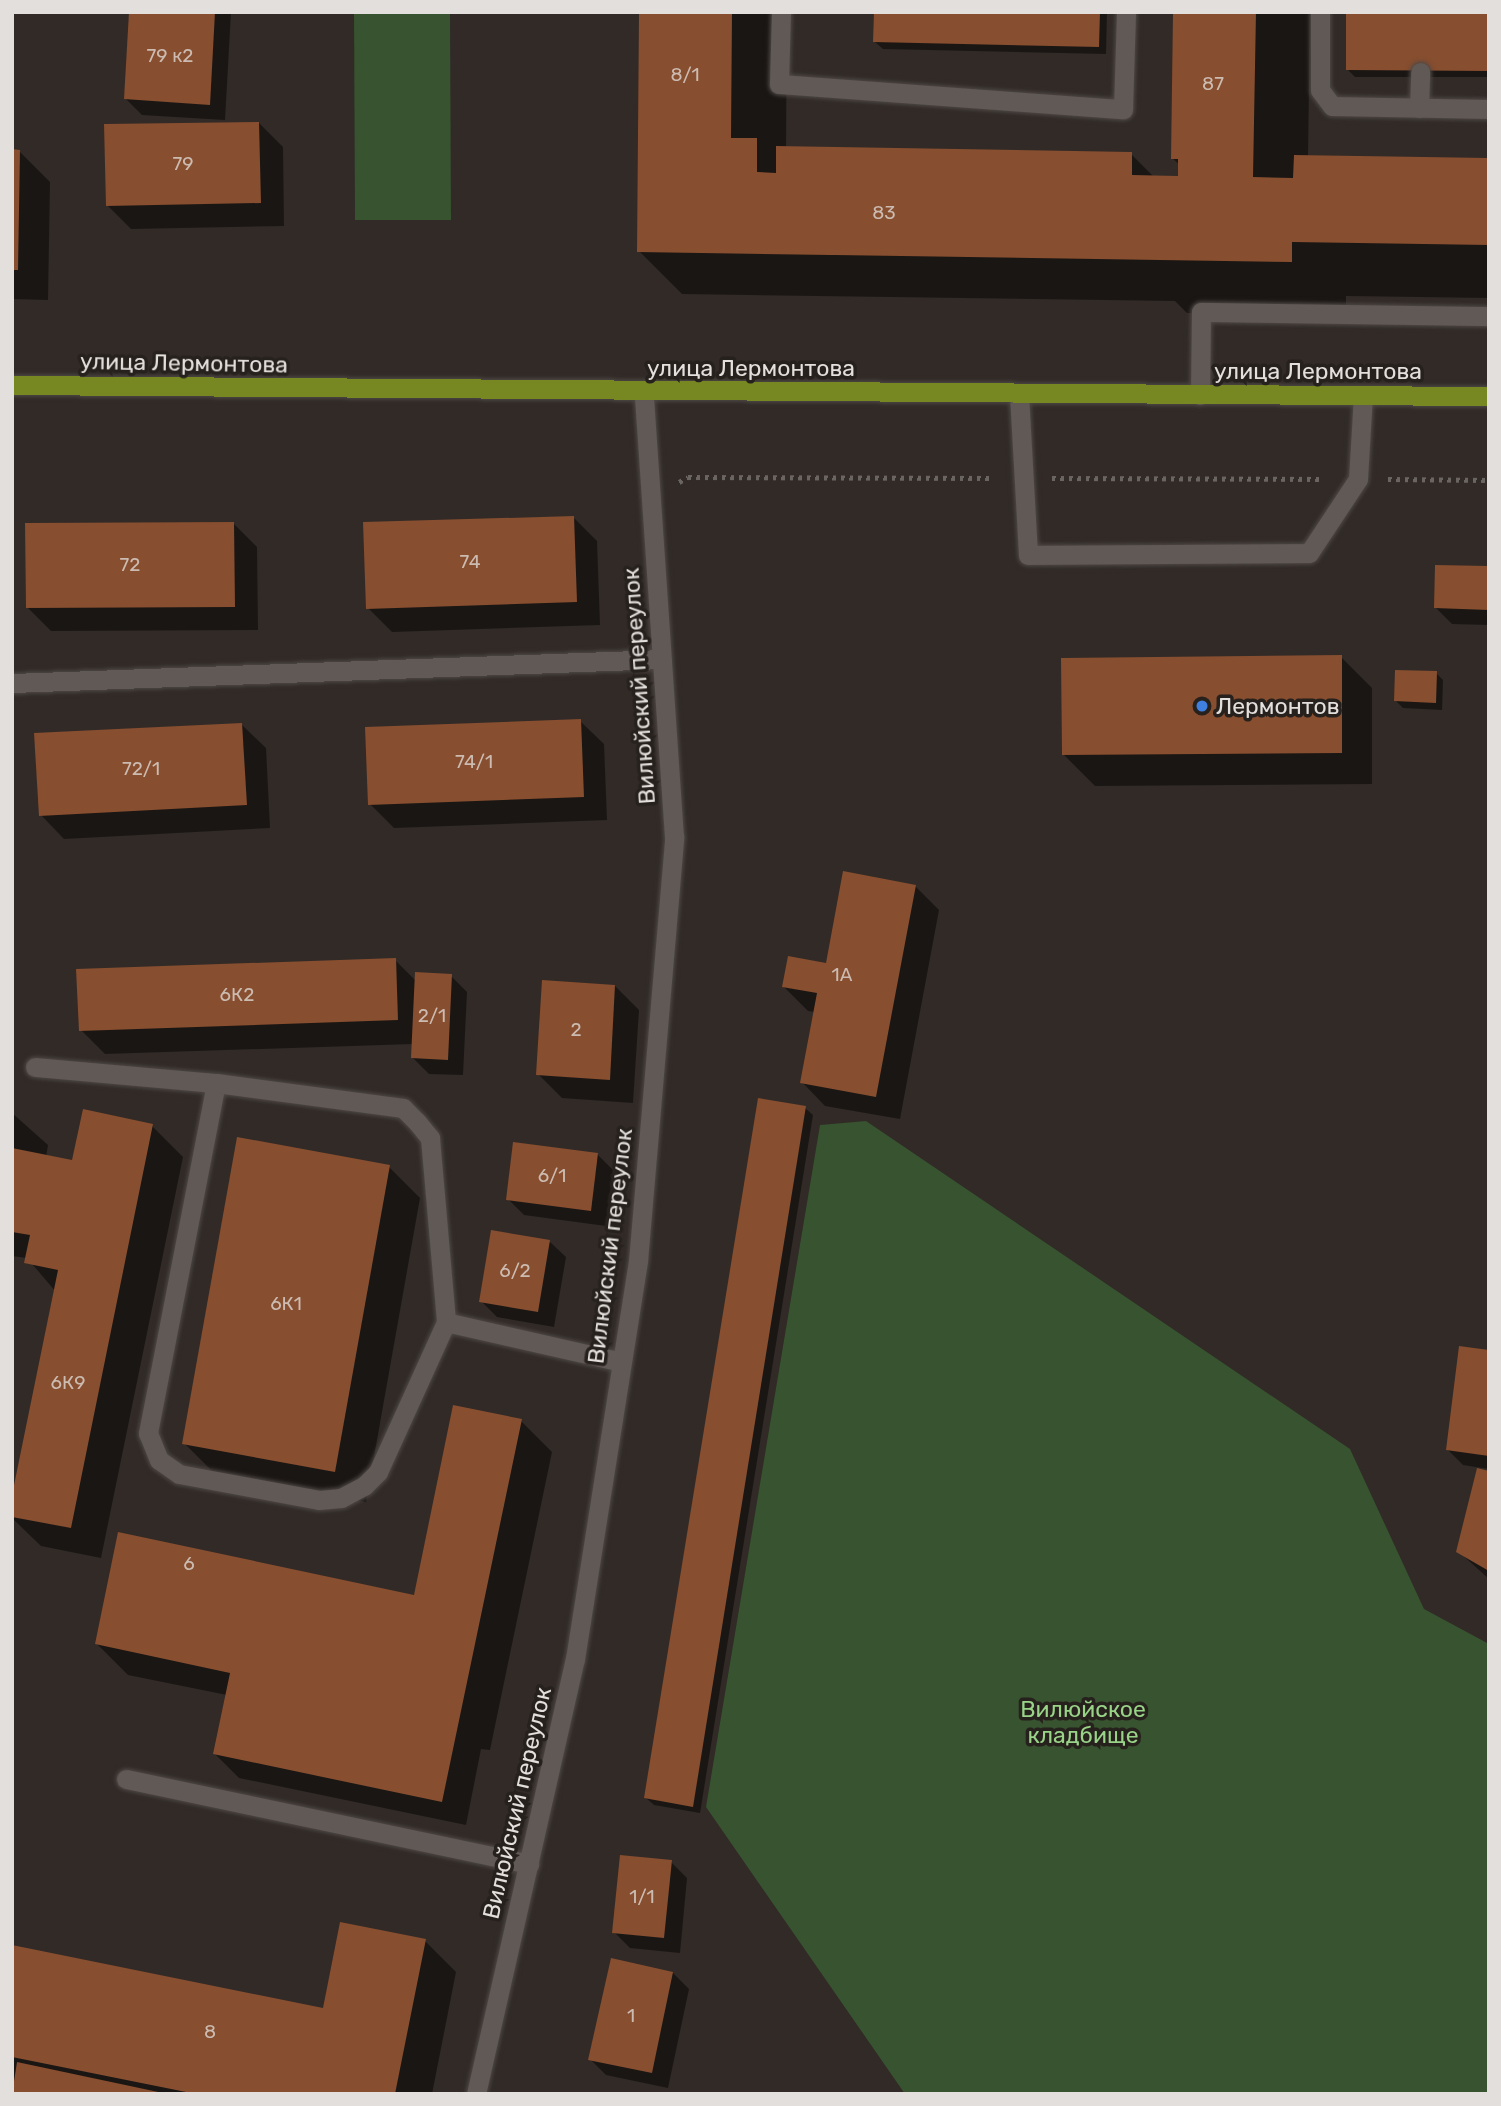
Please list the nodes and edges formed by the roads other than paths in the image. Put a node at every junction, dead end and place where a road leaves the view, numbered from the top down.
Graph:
1 (781, 12) edge
2 (1126, 12) edge
3 (1320, 12) edge
4 (1420, 72) dead end
5 (1419, 108) junction
6 (1489, 109) edge
7 (1489, 316) edge
8 (12, 386) edge
9 (645, 392) junction
10 (1019, 394) junction
11 (1200, 395) junction
12 (1363, 395) junction
13 (1489, 396) edge
14 (662, 659) junction
15 (12, 682) edge
16 (34, 1067) dead end
17 (216, 1083) junction
18 (446, 1322) junction
19 (622, 1362) junction
20 (126, 1779) dead end
21 (529, 1864) junction
22 (476, 2094) edge

1 - 2 street
3 - 5 street
4 - 5 street
5 - 6 street
7 - 11 street
8 - 9 main road, улица Лермонтова
9 - 10 main road, улица Лермонтова
9 - 14 street, Вилюйский переулок
10 - 11 main road, улица Лермонтова
10 - 12 street
11 - 12 main road, улица Лермонтова
12 - 13 main road, улица Лермонтова
14 - 15 street
14 - 19 street, Вилюйский переулок
16 - 17 street
17 - 18 street
17 - 18 street
18 - 19 street
19 - 21 street, Вилюйский переулок
20 - 21 street
21 - 22 street, Вилюйский переулок

